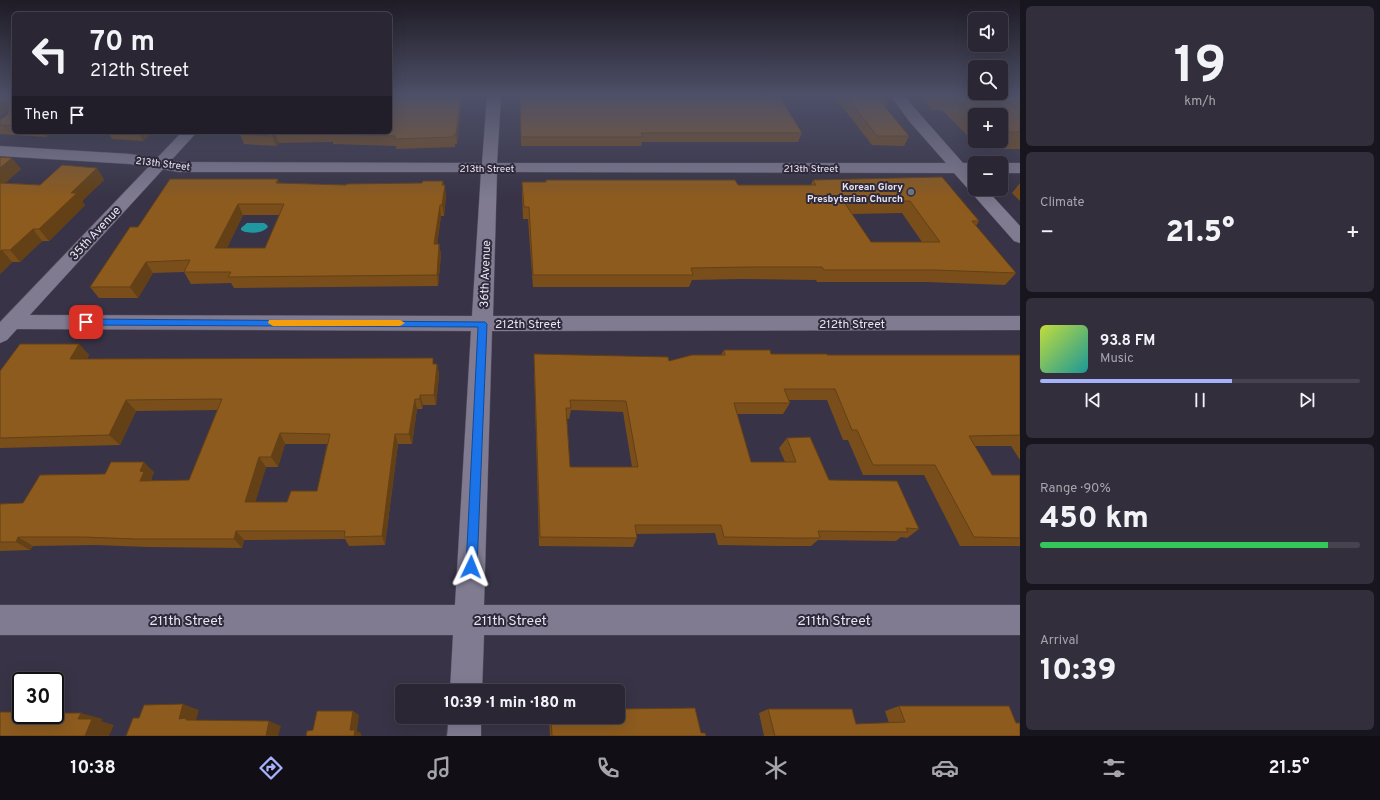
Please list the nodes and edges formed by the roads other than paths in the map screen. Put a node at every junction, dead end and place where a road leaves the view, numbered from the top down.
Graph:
1 (492, 130) edge
2 (926, 130) edge
3 (188, 134) edge
4 (0, 151) edge
5 (160, 164) junction
6 (489, 168) junction
7 (958, 168) junction
8 (968, 168) edge
9 (1008, 168) edge
10 (1020, 168) edge
11 (968, 179) edge
12 (983, 196) edge
13 (1020, 237) edge
14 (482, 324) junction
15 (1020, 324) edge
16 (6, 328) edge
17 (0, 620) edge
18 (469, 620) junction
19 (1020, 620) edge
20 (466, 684) edge
21 (465, 724) edge
22 (464, 736) edge

1 - 6 street, 36th Avenue
2 - 7 street
3 - 5 street, 35th Avenue
4 - 5 street, 213th Street
5 - 6 street, 213th Street
5 - 16 street, 35th Avenue
6 - 7 street, 213th Street
6 - 14 street, 36th Avenue
7 - 8 street, 213th Street
7 - 11 street
9 - 10 street
12 - 13 street
14 - 15 street, 212th Street
14 - 16 street, 212th Street
14 - 18 street, 36th Avenue
17 - 18 street, 211th Street
18 - 19 street, 211th Street
18 - 20 street, 36th Avenue
21 - 22 street

